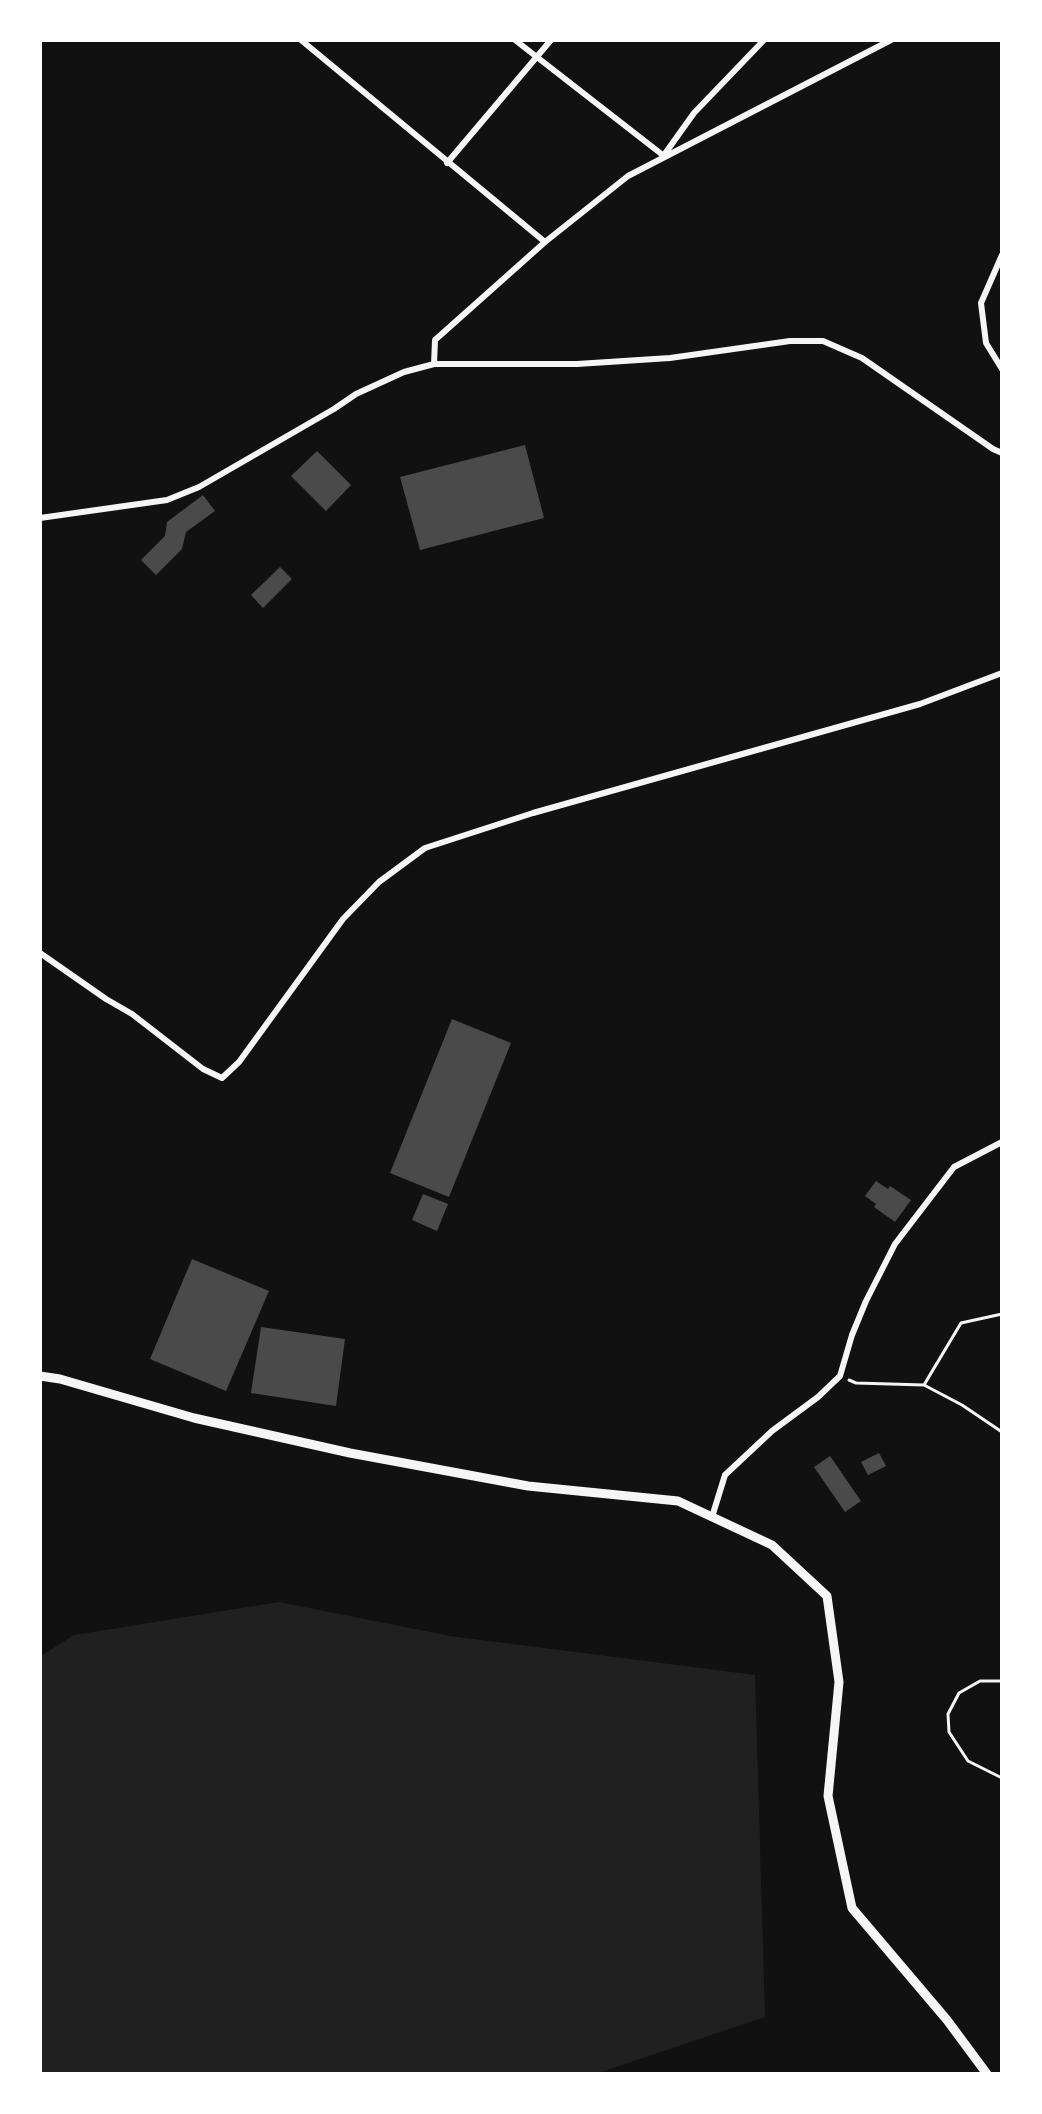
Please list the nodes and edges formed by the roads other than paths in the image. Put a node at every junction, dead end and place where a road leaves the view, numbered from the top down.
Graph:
1 (301, 40) edge
2 (515, 40) edge
3 (551, 40) edge
4 (764, 40) edge
5 (891, 40) edge
6 (537, 59) junction
7 (664, 156) junction
8 (447, 163) junction
9 (545, 242) junction
10 (1002, 255) edge
11 (434, 364) junction
12 (1002, 369) edge
13 (1002, 453) edge
14 (40, 518) edge
15 (1002, 673) edge
16 (40, 953) edge
17 (1002, 1142) edge
18 (40, 1376) edge
19 (712, 1517) junction
20 (987, 2073) edge

1 - 8 street
2 - 6 street
3 - 6 street
4 - 7 street
5 - 7 street
6 - 7 street
6 - 8 street
7 - 9 street
8 - 9 street
9 - 11 street
10 - 12 street
11 - 13 street
11 - 14 street
15 - 16 street
17 - 19 street
18 - 19 street
19 - 20 street

